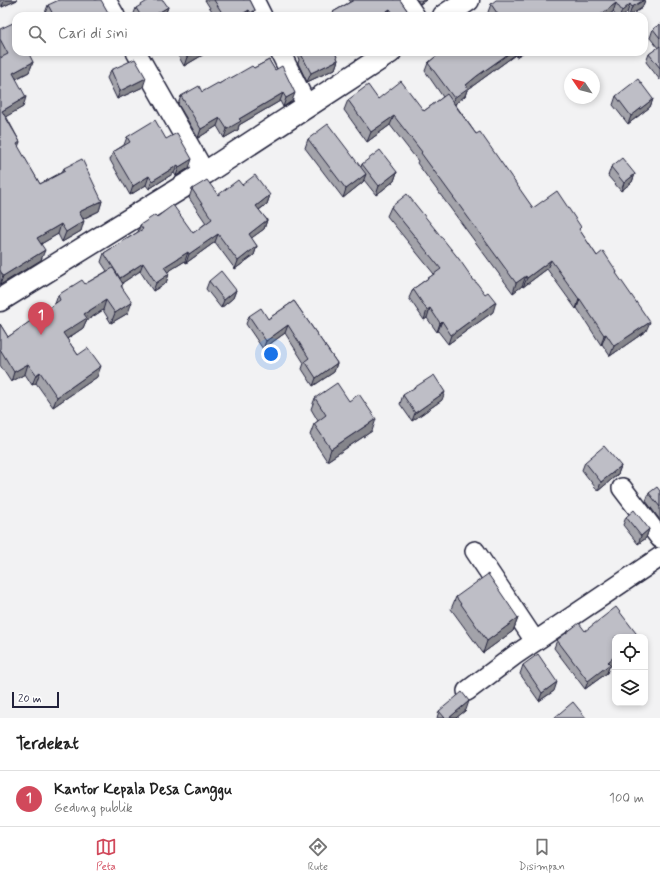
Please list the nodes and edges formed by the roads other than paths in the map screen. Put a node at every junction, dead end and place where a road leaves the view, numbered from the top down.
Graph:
1 (106, 0) edge
2 (254, 0) edge
3 (404, 0) edge
4 (468, 0) edge
5 (113, 12) edge
6 (260, 12) edge
7 (412, 12) edge
8 (450, 12) edge
9 (138, 56) edge
10 (282, 56) edge
11 (384, 56) edge
12 (307, 106) junction
13 (205, 173) junction
14 (0, 300) edge
15 (622, 488) dead end
16 (660, 538) edge
17 (474, 551) dead end
18 (660, 557) edge
19 (535, 642) junction
20 (467, 691) dead end

1 - 5 street
2 - 6 street
3 - 7 street
4 - 8 street
9 - 13 street
10 - 12 street
11 - 12 street
12 - 13 street
13 - 14 street
15 - 16 street
17 - 19 street
18 - 19 street
19 - 20 street

